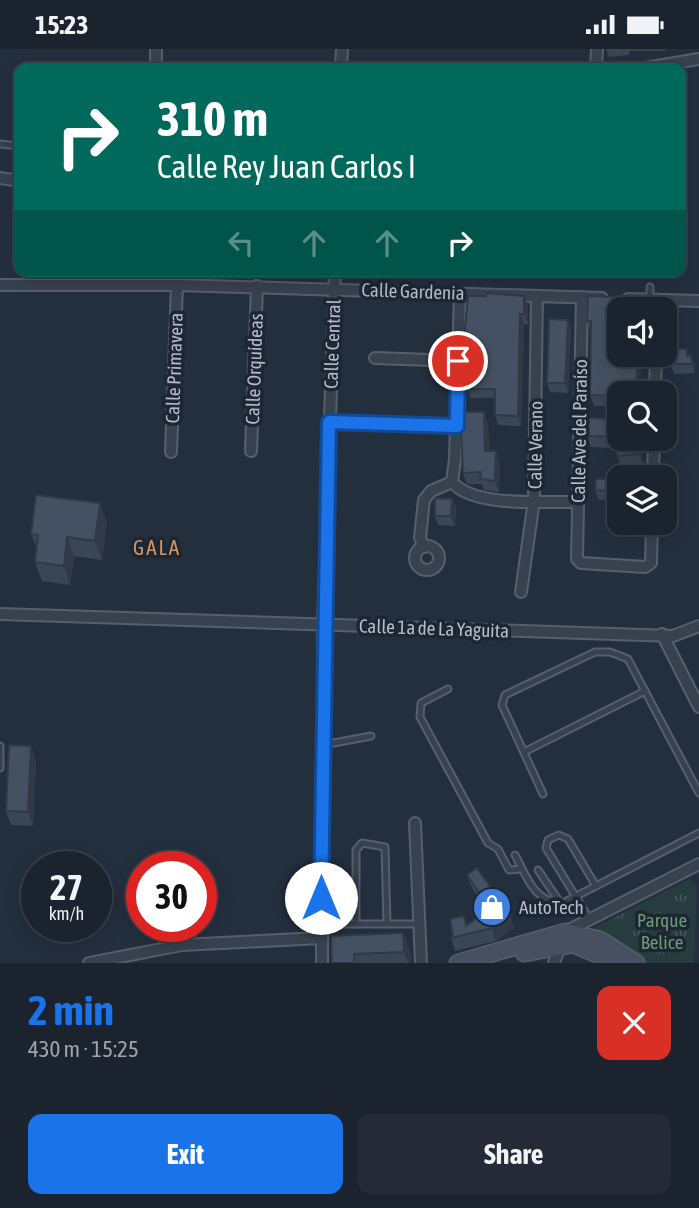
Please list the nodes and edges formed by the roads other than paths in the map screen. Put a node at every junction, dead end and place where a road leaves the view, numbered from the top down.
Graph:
1 (699, 59) edge
2 (675, 63) edge
3 (150, 277) edge
4 (335, 277) edge
5 (0, 285) edge
6 (149, 285) junction
7 (177, 285) junction
8 (257, 286) junction
9 (650, 287) dead end
10 (335, 288) junction
11 (460, 293) junction
12 (537, 296) junction
13 (582, 297) junction
14 (652, 297) edge
15 (607, 299) edge
16 (699, 301) edge
17 (677, 302) edge
18 (375, 358) dead end
19 (458, 361) junction
20 (329, 422) junction
21 (457, 426) junction
22 (251, 451) dead end
23 (171, 452) dead end
24 (452, 482) junction
25 (534, 500) junction
26 (578, 502) junction
27 (652, 535) edge
28 (424, 547) dead end
29 (521, 592) dead end
30 (0, 614) edge
31 (323, 624) junction
32 (699, 626) edge
33 (662, 634) junction
34 (448, 689) dead end
35 (645, 691) junction
36 (699, 707) edge
37 (371, 736) dead end
38 (0, 745) edge
39 (322, 745) junction
40 (524, 752) junction
41 (0, 768) edge
42 (699, 793) edge
43 (543, 794) dead end
44 (415, 823) dead end
45 (699, 833) edge
46 (515, 855) dead end
47 (699, 865) edge
48 (522, 869) junction
49 (538, 870) dead end
50 (596, 886) junction
51 (576, 897) junction
52 (561, 904) junction
53 (590, 920) junction
54 (321, 924) junction
55 (356, 924) junction
56 (387, 924) junction
57 (420, 924) junction
58 (321, 938) junction
59 (562, 938) junction
60 (89, 963) edge
61 (322, 963) edge
62 (421, 963) edge
63 (458, 963) edge
64 (492, 963) edge
65 (554, 963) edge
66 (617, 963) edge
67 (636, 963) edge

1 - 2 street
3 - 6 street
4 - 10 street, Calle Central
5 - 6 street, Calle Gardenia
6 - 7 street, Calle Gardenia
7 - 8 street, Calle Gardenia
7 - 23 street, Calle Primavera
8 - 10 street, Calle Gardenia
8 - 22 street, Calle Orquídeas
9 - 14 lane
10 - 11 street, Calle Gardenia
10 - 20 street, Calle Central
11 - 12 street, Calle Gardenia
11 - 19 street
12 - 13 street, Calle Gardenia
12 - 25 street, Calle Verano
13 - 15 street, Calle Gardenia
13 - 26 street, Calle Ave del Paraíso
16 - 17 street, Calle Gardenia
18 - 19 street
19 - 21 street
20 - 21 street
20 - 31 street, Calle Central
21 - 24 street
24 - 25 street
24 - 28 street
25 - 26 street
25 - 29 street, Calle Verano
26 - 27 street, Calle Ave del Paraíso
30 - 31 street, Calle 1a de La Yaguita
31 - 33 street, Calle 1a de La Yaguita
31 - 39 street, Calle Central
32 - 33 street, Calle 1a de La Yaguita
33 - 36 street
34 - 48 lane
35 - 40 lane
35 - 40 lane
35 - 42 lane
37 - 39 lane
38 - 41 lane
39 - 54 street, Calle Central
40 - 43 lane
44 - 57 street
45 - 50 lane
46 - 48 lane
47 - 53 street
48 - 52 lane
49 - 52 lane
50 - 51 lane
50 - 51 lane
51 - 52 lane
51 - 53 lane
53 - 59 street
54 - 55 lane
54 - 58 street, Calle Central
55 - 56 lane
55 - 56 lane
56 - 57 lane
57 - 62 street
58 - 60 street
58 - 61 street, Calle Central
59 - 63 main road
59 - 64 main road
59 - 65 street
59 - 66 main road
59 - 67 main road

